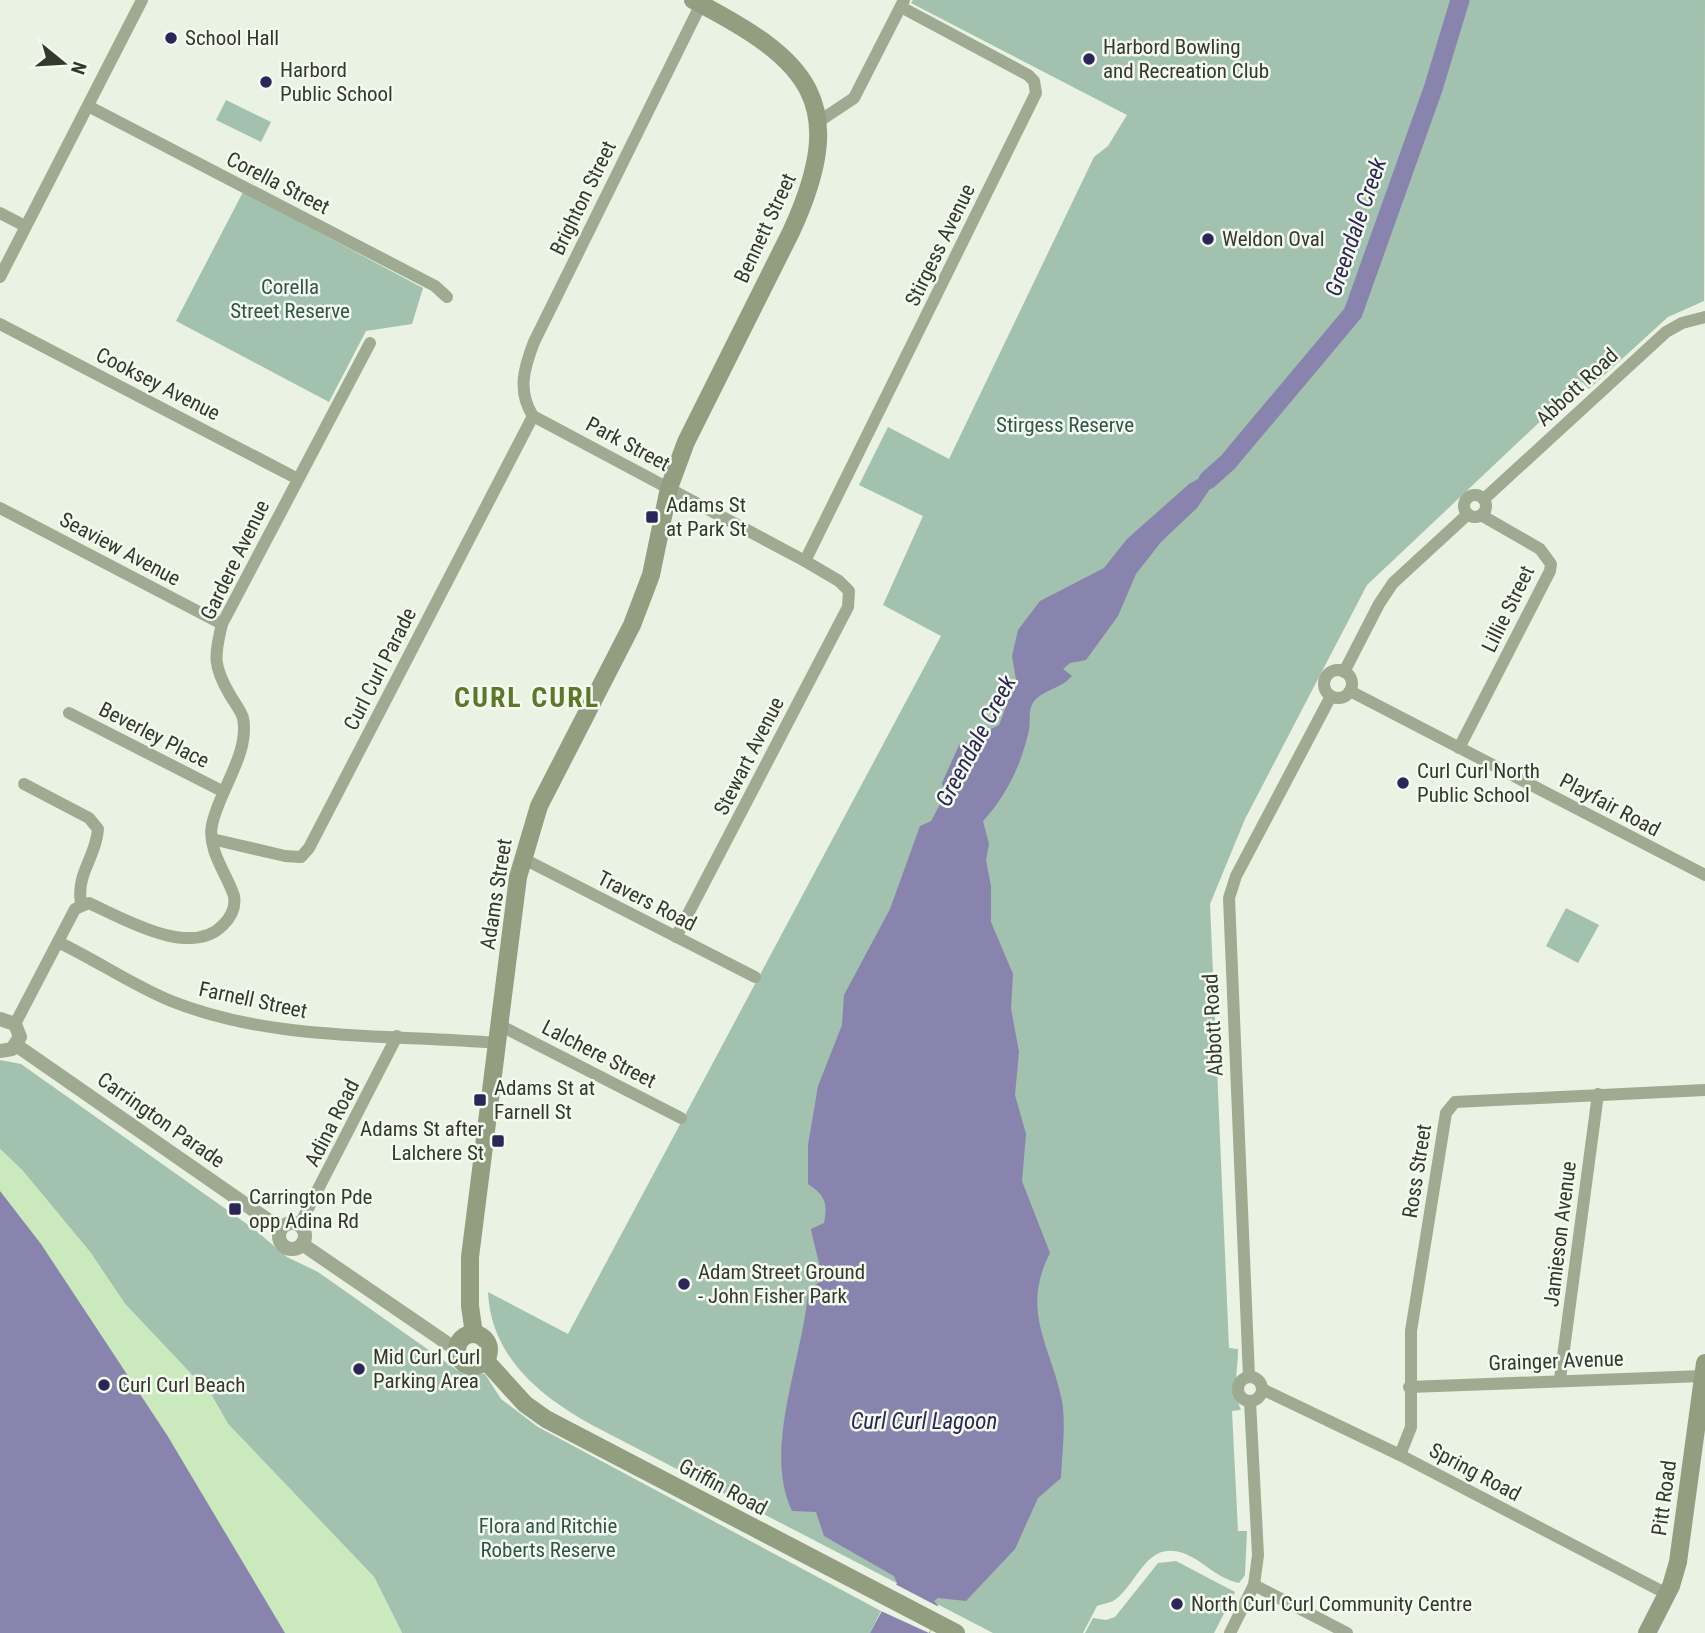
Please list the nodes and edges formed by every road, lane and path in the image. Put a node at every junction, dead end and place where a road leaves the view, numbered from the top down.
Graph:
1 (142, 0) edge
2 (699, 1) edge
3 (903, 4) edge
4 (88, 106) junction
5 (818, 122) junction
6 (0, 213) edge
7 (25, 226) junction
8 (0, 277) edge
9 (447, 297) dead end
10 (1705, 317) edge
11 (0, 324) edge
12 (370, 343) dead end
13 (533, 416) junction
14 (298, 479) junction
15 (670, 488) junction
16 (1484, 499) junction
17 (0, 508) edge
18 (1474, 514) junction
19 (805, 561) junction
20 (849, 591) joint
21 (222, 624) junction
22 (1345, 672) junction
23 (1350, 691) junction
24 (1331, 696) junction
25 (69, 713) dead end
26 (1459, 748) junction
27 (24, 784) dead end
28 (222, 791) junction
29 (212, 839) junction
30 (522, 858) junction
31 (1705, 875) edge
32 (81, 904) junction
33 (676, 937) junction
34 (58, 942) junction
35 (755, 977) dead end
36 (0, 1020) edge
37 (15, 1024) junction
38 (499, 1025) junction
39 (397, 1036) junction
40 (497, 1043) junction
41 (16, 1045) junction
42 (0, 1051) edge
43 (1705, 1090) edge
44 (1598, 1094) junction
45 (681, 1118) dead end
46 (299, 1226) junction
47 (281, 1229) junction
48 (302, 1244) junction
49 (474, 1334) junction
50 (457, 1350) junction
51 (485, 1360) junction
52 (1704, 1370) edge
53 (1249, 1377) junction
54 (1560, 1379) junction
55 (1409, 1387) junction
56 (1262, 1389) junction
57 (1250, 1401) junction
58 (1400, 1455) junction
59 (1254, 1585) junction
60 (1667, 1594) junction
61 (956, 1633) edge
62 (1230, 1633) edge
63 (1347, 1633) edge
64 (1647, 1633) edge

1 - 4 street
2 - 5 main road
2 - 13 street, Brighton Street
3 - 5 street
3 - 19 street, Stirgess Avenue
4 - 7 street
4 - 9 street, Corella Street
5 - 15 main road, Bennett Street
6 - 7 street
7 - 8 street
10 - 16 street, Abbott Road
11 - 14 street, Cooksey Avenue
12 - 14 street, Gardere Avenue
13 - 15 street, Park Street
13 - 29 street, Curl Curl Parade
14 - 21 street, Gardere Avenue
15 - 19 street, Park Street
15 - 30 main road, Adams Street
16 - 18 street
16 - 18 street, Abbott Road
17 - 21 street, Seaview Avenue
18 - 22 street, Abbott Road
18 - 26 street, Lillie Street
19 - 20 street, Park Street
20 - 33 street, Stewart Avenue
21 - 28 street, Gardere Avenue
22 - 23 street
22 - 24 street, Abbott Road
23 - 24 street
23 - 26 street, Playfair Road
24 - 53 street, Abbott Road
25 - 28 street, Beverley Place
26 - 31 street, Playfair Road
27 - 32 street
28 - 29 street, Gardere Avenue
29 - 32 street
30 - 33 street, Travers Road
30 - 38 main road, Adams Street
32 - 34 street
33 - 35 street, Travers Road
34 - 37 street
34 - 39 street, Farnell Street
36 - 37 street
37 - 41 street
38 - 40 main road, Adams Street
38 - 45 street, Lalchere Street
39 - 40 street, Farnell Street
39 - 46 street, Adina Road
40 - 49 main road, Adams Street
41 - 42 street
41 - 47 street, Carrington Parade
43 - 44 street, Ross Street
44 - 54 street, Jamieson Avenue
44 - 55 street, Ross Street
46 - 47 street
46 - 48 street
47 - 48 street
48 - 50 street
49 - 50 main road
49 - 51 main road
50 - 51 main road
51 - 61 main road, Griffin Road
52 - 54 street, Grainger Avenue
52 - 60 main road, Pitt Road
53 - 56 street
53 - 57 street, Abbott Road
54 - 55 street, Grainger Avenue
55 - 58 street, Ross Street
56 - 57 street
56 - 58 street, Spring Road
57 - 59 street, Abbott Road
58 - 60 street, Spring Road
59 - 62 street, Abbott Road
59 - 63 street
60 - 64 main road, Pitt Road

